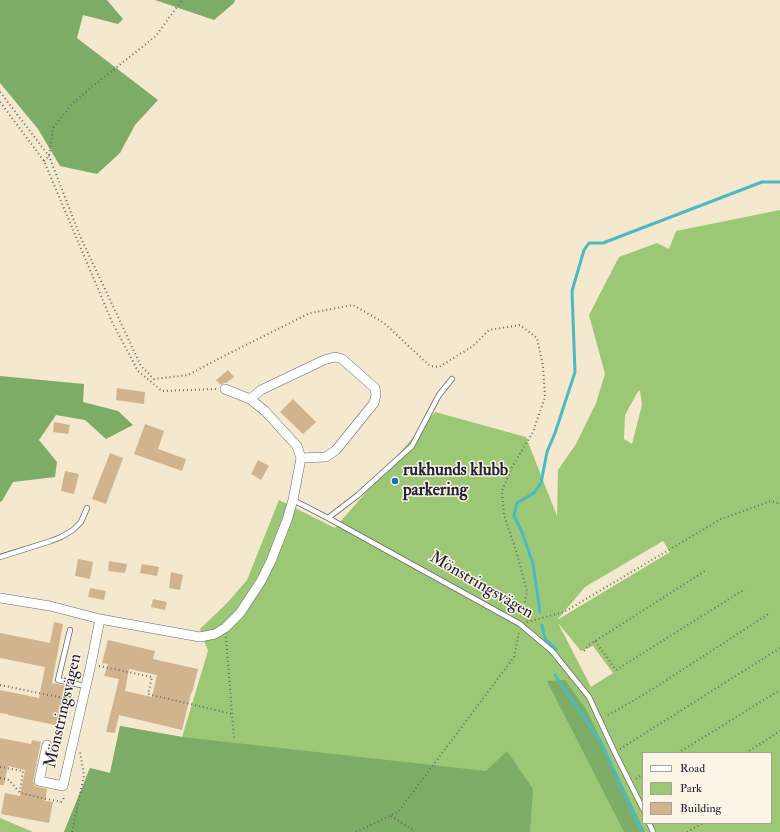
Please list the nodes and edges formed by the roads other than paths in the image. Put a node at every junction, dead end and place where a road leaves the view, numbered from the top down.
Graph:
1 (452, 379) dead end
2 (225, 390) road end
3 (250, 399) junction
4 (301, 458) junction
5 (293, 500) junction
6 (87, 508) dead end
7 (328, 518) junction
8 (0, 557) edge
9 (0, 598) edge
10 (100, 619) junction
11 (70, 630) dead end
12 (85, 686) junction
13 (47, 745) dead end
14 (642, 807) edge

1 - 7 lane
2 - 3 street
3 - 4 street
3 - 4 street
4 - 5 street
5 - 7 lane, Mönstringsvägen
5 - 10 street
6 - 8 lane
7 - 14 lane, Mönstringsvägen
9 - 10 street
10 - 12 street, Mönstringsvägen
11 - 12 lane
12 - 13 street, Mönstringsvägen

